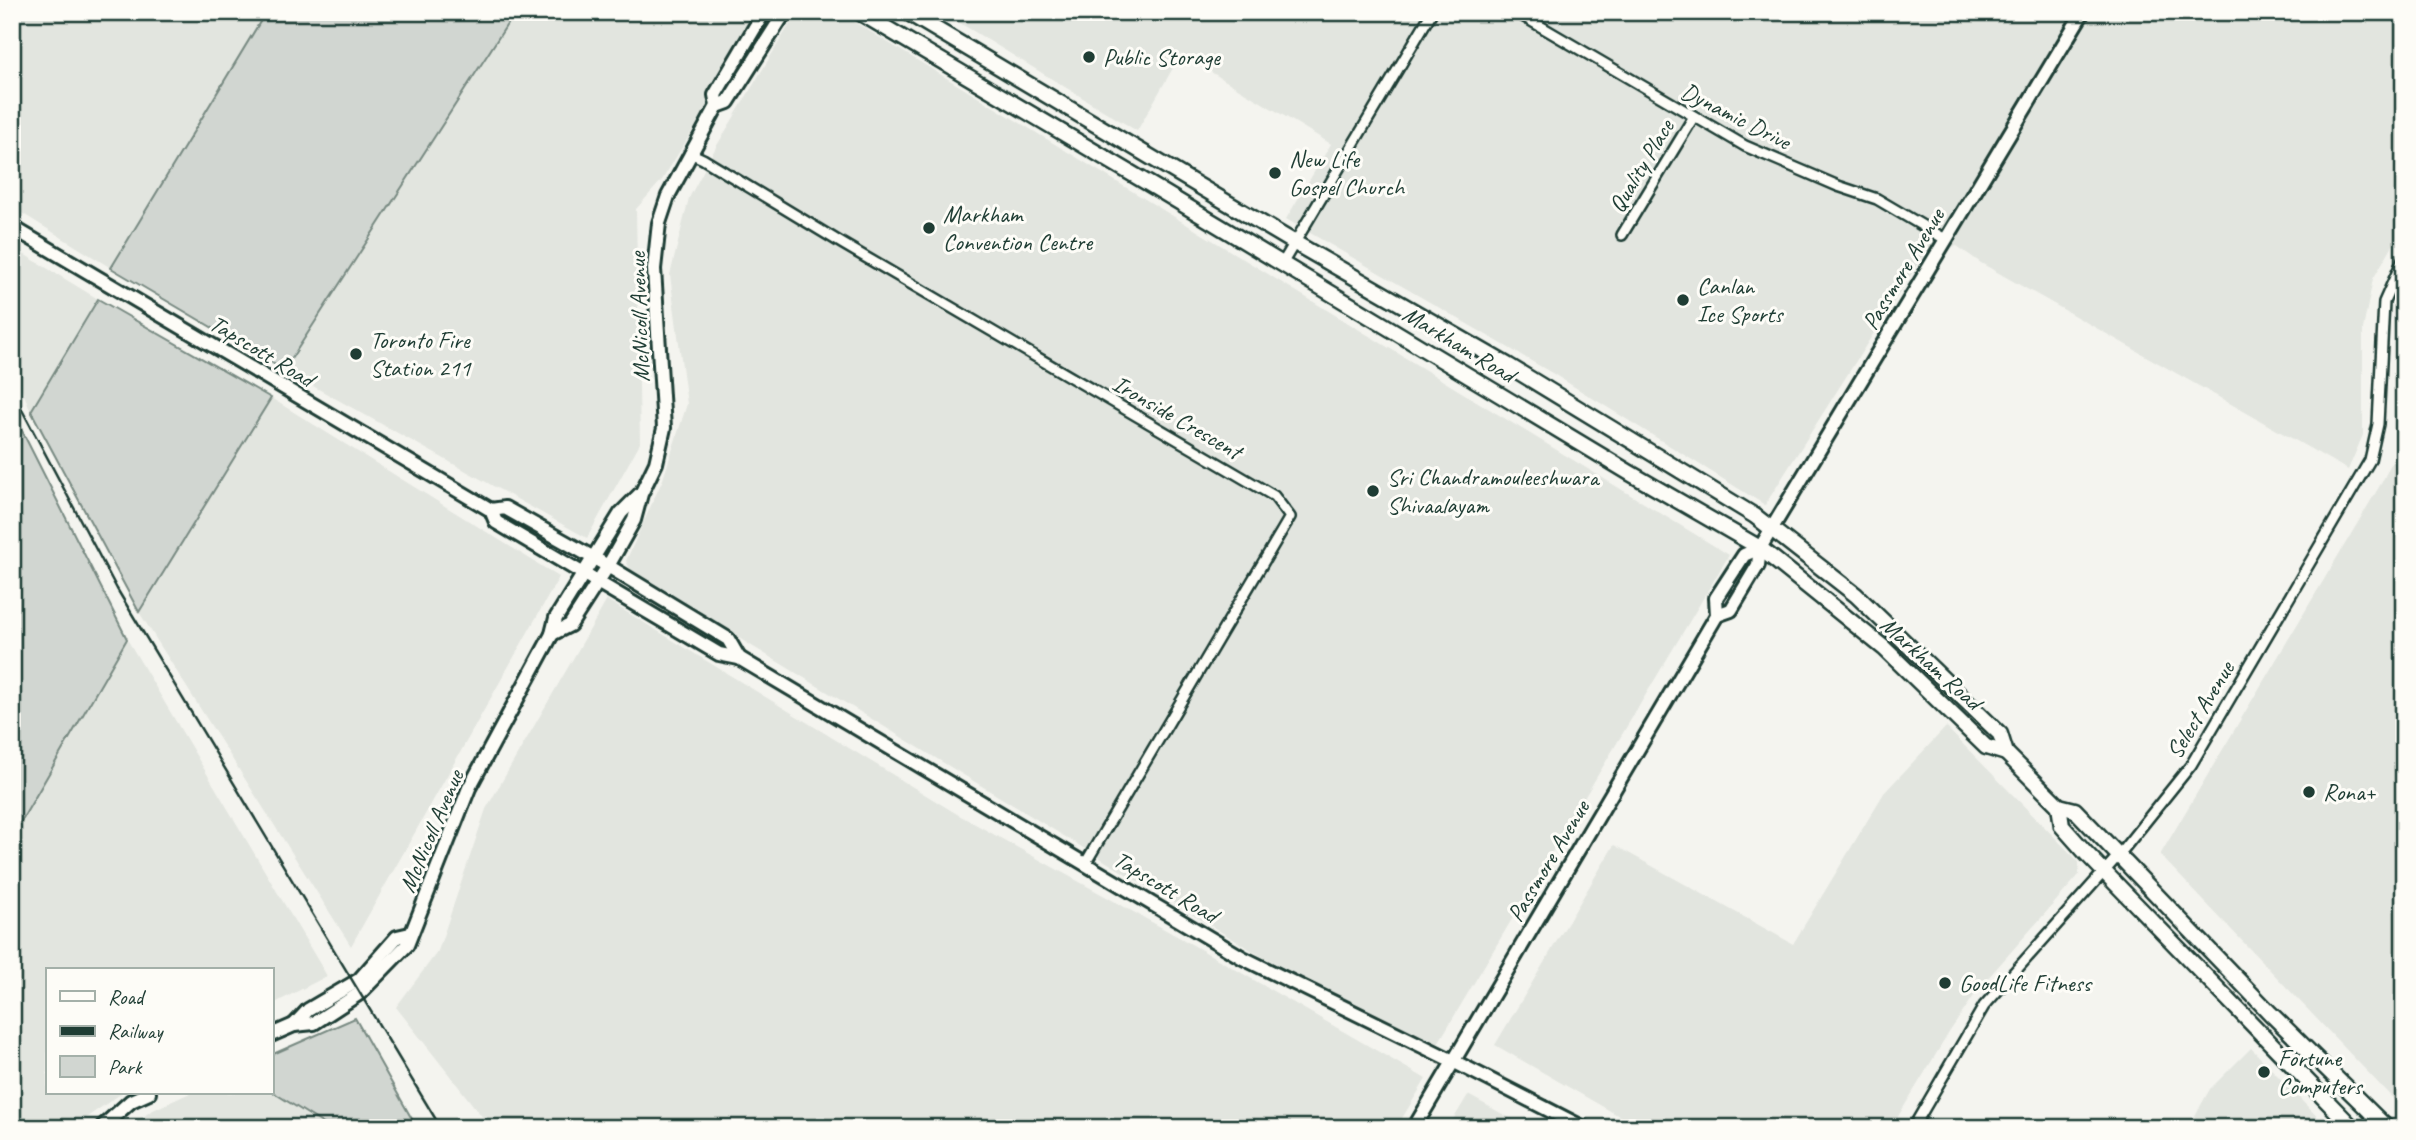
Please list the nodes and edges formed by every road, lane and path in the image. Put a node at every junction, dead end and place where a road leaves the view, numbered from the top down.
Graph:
1 (764, 12) edge
2 (785, 12) edge
3 (859, 12) edge
4 (907, 12) edge
5 (1432, 12) edge
6 (1516, 12) edge
7 (2083, 12) edge
8 (717, 106) junction
9 (1693, 118) junction
10 (690, 153) junction
11 (12, 228) edge
12 (1622, 235) dead end
13 (1945, 239) junction
14 (1295, 243) junction
15 (2404, 257) edge
16 (1282, 264) junction
17 (640, 494) junction
18 (491, 510) junction
19 (1772, 528) junction
20 (1760, 548) junction
21 (594, 558) junction
22 (608, 566) junction
23 (584, 574) junction
24 (599, 582) junction
25 (1717, 615) junction
26 (552, 634) junction
27 (739, 658) junction
28 (2006, 752) junction
29 (2059, 806) junction
30 (2118, 856) junction
31 (1085, 863) junction
32 (2103, 872) junction
33 (273, 1034) edge
34 (1453, 1060) junction
35 (147, 1094) edge
36 (101, 1128) edge
37 (1414, 1128) edge
38 (1584, 1128) edge
39 (1913, 1128) edge
40 (2353, 1128) edge
41 (2387, 1128) edge

1 - 8 street, McNicoll Avenue
2 - 8 street, McNicoll Avenue
3 - 16 main road, Markham Road
4 - 14 main road, Markham Road
5 - 14 street
6 - 9 street, Dynamic Drive
7 - 13 street, Passmore Avenue
8 - 10 street, McNicoll Avenue
9 - 12 street, Quality Place
9 - 13 street, Dynamic Drive
10 - 17 street, McNicoll Avenue
10 - 31 street, Ironside Crescent
11 - 18 street, Tapscott Road
13 - 19 street, Passmore Avenue
14 - 16 street
14 - 19 main road, Markham Road
15 - 30 street, Select Avenue
16 - 20 main road, Markham Road
17 - 21 street, McNicoll Avenue
17 - 22 street, McNicoll Avenue
18 - 21 street, Tapscott Road
18 - 23 street, Tapscott Road
19 - 20 street, Passmore Avenue
19 - 28 main road, Markham Road
20 - 25 street, Passmore Avenue
20 - 25 street, Passmore Avenue
20 - 28 main road, Markham Road
21 - 22 street, Tapscott Road
21 - 23 street, McNicoll Avenue
22 - 24 street, McNicoll Avenue
22 - 27 street, Tapscott Road
23 - 24 street, Tapscott Road
23 - 26 street, McNicoll Avenue
24 - 26 street, McNicoll Avenue
24 - 27 street, Tapscott Road
25 - 34 street, Passmore Avenue
26 - 33 street, McNicoll Avenue
27 - 31 street, Tapscott Road
28 - 29 main road, Markham Road
29 - 30 main road, Markham Road
29 - 32 main road, Markham Road
30 - 32 street, Select Avenue
30 - 41 main road, Markham Road
31 - 34 street, Tapscott Road
32 - 39 street, Select Avenue
32 - 40 main road, Markham Road
34 - 37 street, Passmore Avenue
34 - 38 street, Tapscott Road
35 - 36 street

